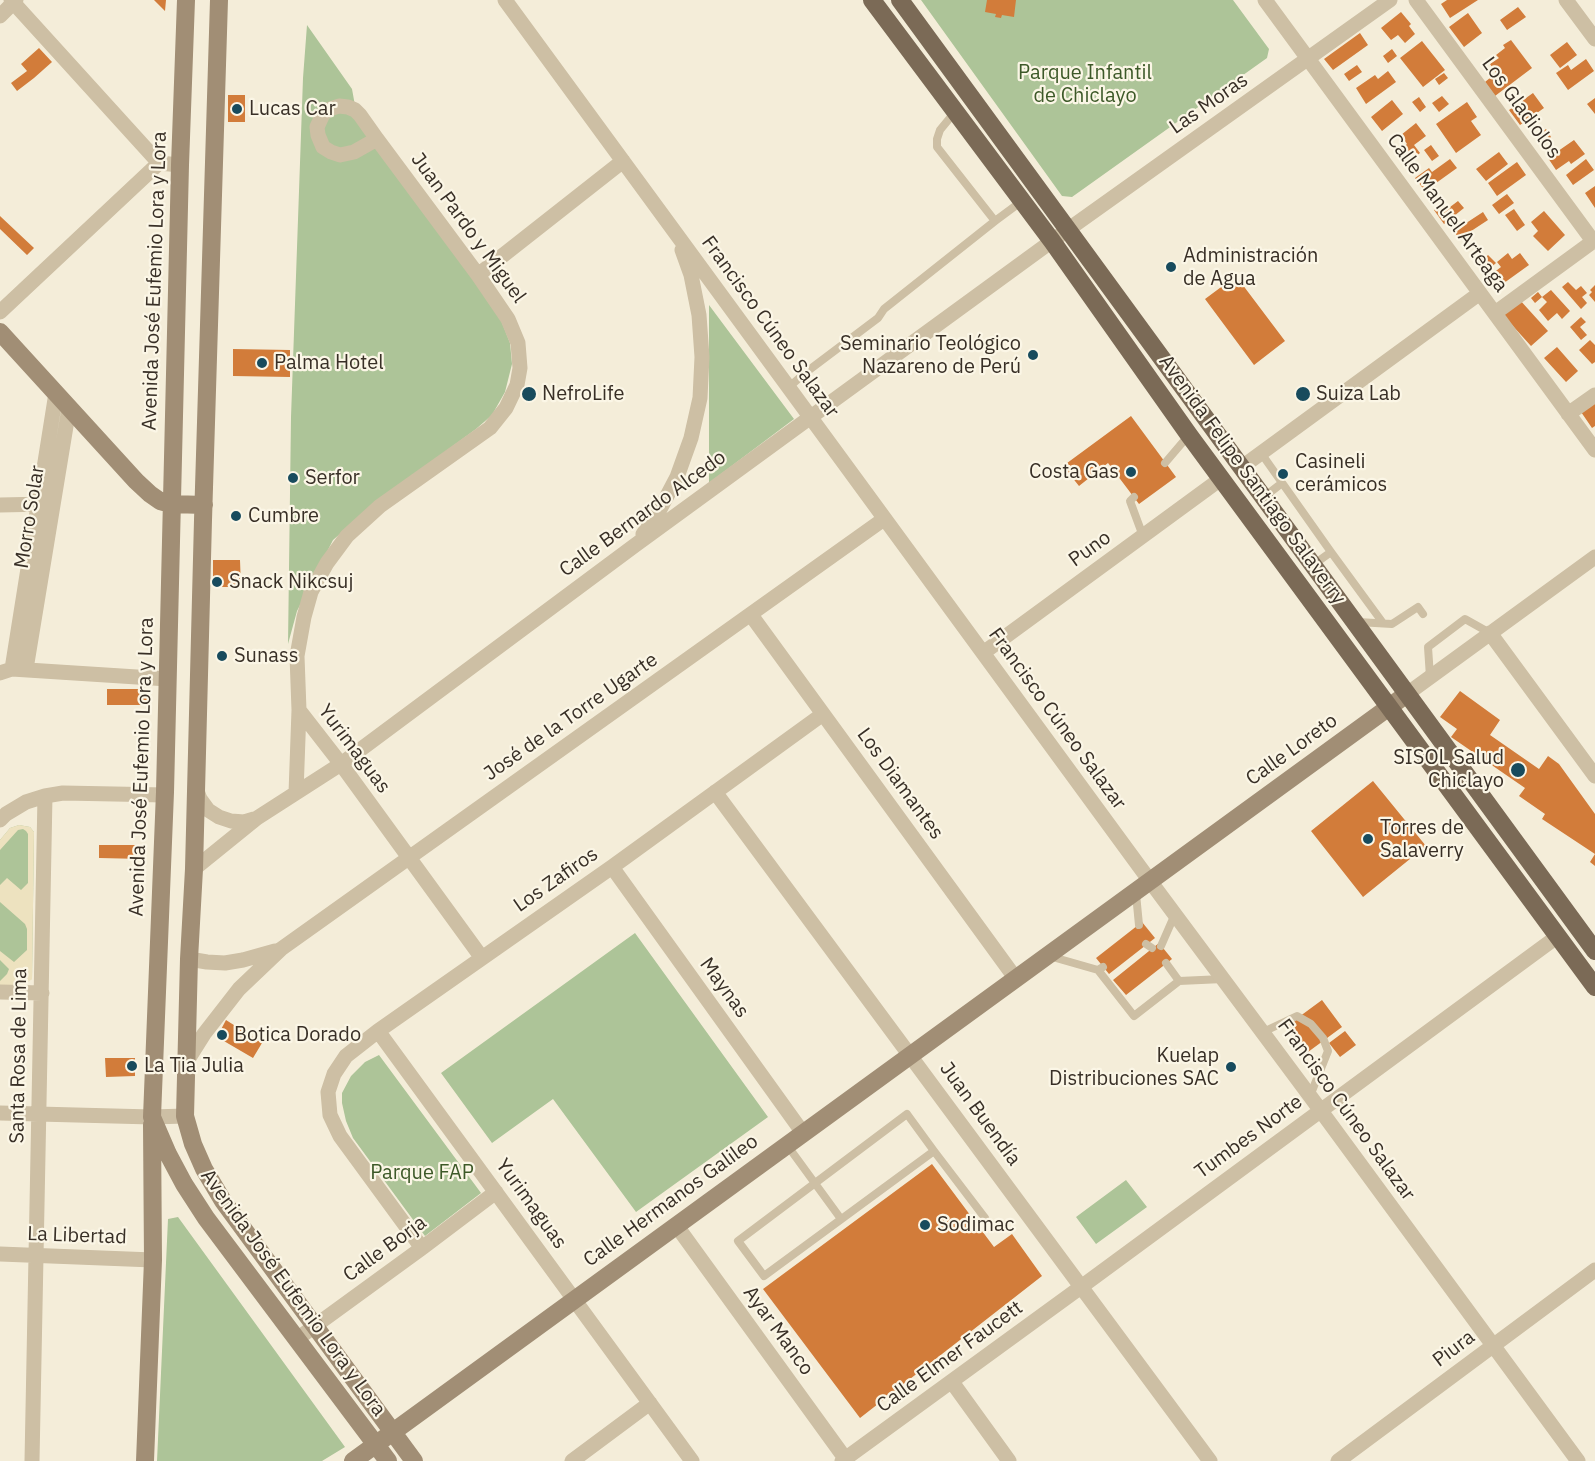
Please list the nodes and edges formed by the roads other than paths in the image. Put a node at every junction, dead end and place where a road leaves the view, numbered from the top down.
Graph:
1 (186, 0) edge
2 (219, 0) edge
3 (505, 0) edge
4 (872, 0) edge
5 (900, 0) edge
6 (1265, 0) edge
7 (1390, 0) edge
8 (1416, 0) edge
9 (1566, 0) edge
10 (14, 1) edge
11 (0, 16) edge
12 (1595, 39) edge
13 (1308, 58) junction
14 (955, 111) junction
15 (377, 140) dead end
16 (623, 161) junction
17 (159, 163) junction
18 (180, 165) junction
19 (1022, 201) junction
20 (995, 221) junction
21 (1069, 229) junction
22 (678, 236) junction
23 (1052, 241) junction
24 (1594, 241) edge
25 (478, 275) junction
26 (1480, 293) junction
27 (0, 312) edge
28 (1495, 313) junction
29 (0, 332) edge
30 (789, 387) junction
31 (56, 393) junction
32 (1595, 395) edge
33 (69, 408) junction
34 (1568, 414) junction
35 (811, 417) junction
36 (1190, 435) junction
37 (1595, 450) edge
38 (1261, 453) junction
39 (1165, 463) dead end
40 (1242, 466) junction
41 (1222, 478) junction
42 (1282, 483) junction
43 (1134, 497) dead end
44 (1264, 497) junction
45 (45, 504) junction
46 (171, 504) junction
47 (0, 505) edge
48 (204, 505) junction
49 (884, 519) junction
50 (1143, 536) junction
51 (634, 546) junction
52 (1331, 552) junction
53 (1595, 557) edge
54 (1313, 565) junction
55 (1423, 614) dead end
56 (751, 615) junction
57 (1354, 622) junction
58 (1383, 623) junction
59 (1490, 633) junction
60 (983, 652) junction
61 (13, 670) edge
62 (1430, 677) junction
63 (168, 679) junction
64 (1407, 694) junction
65 (1390, 707) junction
66 (299, 710) junction
67 (823, 714) junction
68 (341, 764) junction
69 (1595, 776) edge
70 (196, 786) junction
71 (715, 792) junction
72 (296, 793) junction
73 (165, 795) junction
74 (45, 796) junction
75 (257, 818) junction
76 (0, 820) edge
77 (409, 858) junction
78 (612, 867) junction
79 (194, 869) junction
80 (1143, 886) junction
81 (1175, 914) junction
82 (1139, 925) dead end
83 (1558, 936) junction
84 (1161, 946) dead end
85 (281, 949) junction
86 (1595, 951) edge
87 (1048, 955) junction
88 (482, 958) junction
89 (189, 959) junction
90 (1166, 963) dead end
91 (1016, 979) junction
92 (1223, 979) junction
93 (1179, 981) junction
94 (1595, 987) edge
95 (0, 992) edge
96 (42, 993) junction
97 (378, 1031) junction
98 (1263, 1032) junction
99 (910, 1056) junction
100 (186, 1061) junction
101 (1310, 1096) junction
102 (1321, 1111) junction
103 (0, 1113) edge
104 (39, 1114) junction
105 (185, 1116) junction
106 (152, 1118) junction
107 (803, 1133) junction
108 (787, 1145) junction
109 (934, 1150) junction
110 (815, 1183) junction
111 (496, 1192) junction
112 (985, 1218) dead end
113 (841, 1219) junction
114 (676, 1225) junction
115 (422, 1248) junction
116 (0, 1254) edge
117 (36, 1256) junction
118 (153, 1260) junction
119 (1595, 1270) edge
120 (1082, 1287) junction
121 (574, 1299) junction
122 (315, 1326) junction
123 (297, 1339) junction
124 (1493, 1346) junction
125 (952, 1382) junction
126 (650, 1403) junction
127 (393, 1431) junction
128 (375, 1443) junction
129 (845, 1460) edge
130 (32, 1461) edge
131 (145, 1461) edge
132 (353, 1461) edge
133 (388, 1461) edge
134 (414, 1461) edge
135 (572, 1461) edge
136 (692, 1461) edge
137 (1009, 1461) edge
138 (1210, 1461) edge
139 (1338, 1461) edge
140 (1578, 1461) edge

1 - 18 main road, Avenida José Eufemio Lora y Lora
2 - 48 main road, Avenida José Eufemio Lora y Lora
3 - 16 street, Francisco Cúneo Salazar
4 - 14 main road, Avenida Felipe Santiago Salaverry
5 - 21 main road, Avenida Felipe Santiago Salaverry
6 - 13 street, Calle Manuel Arteaga
7 - 13 street, Las Moras
8 - 24 street, Los Gladiolos
9 - 12 street
10 - 11 street
10 - 17 street
13 - 21 street, Las Moras
13 - 26 street, Calle Manuel Arteaga
14 - 19 main road, Avenida Felipe Santiago Salaverry
14 - 20 lane
15 - 25 street, Juan Pardo y Miguel
16 - 22 street, Francisco Cúneo Salazar
16 - 25 street
17 - 18 street
17 - 27 street
18 - 46 main road, Avenida José Eufemio Lora y Lora
19 - 20 lane
19 - 23 main road, Avenida Felipe Santiago Salaverry
20 - 30 lane
21 - 23 street, Las Moras
21 - 40 main road, Avenida Felipe Santiago Salaverry
22 - 30 street, Francisco Cúneo Salazar
22 - 51 street
23 - 35 street, Calle Bernardo Alcedo
23 - 36 main road, Avenida Felipe Santiago Salaverry
24 - 28 street
25 - 66 street, Juan Pardo y Miguel
26 - 28 street, Calle Manuel Arteaga
26 - 38 street
28 - 34 street, Calle Manuel Arteaga
29 - 31 main road
30 - 35 street, Francisco Cúneo Salazar
31 - 33 main road
31 - 45 street, Morro Solar
32 - 34 street
33 - 45 street, Morro Solar
33 - 46 main road
34 - 37 street, Calle Manuel Arteaga
35 - 49 street, Francisco Cúneo Salazar
35 - 51 street, Calle Bernardo Alcedo
36 - 39 lane
36 - 41 main road, Avenida Felipe Santiago Salaverry
38 - 40 street
38 - 42 lane
40 - 44 main road, Avenida Felipe Santiago Salaverry
41 - 50 street, Puno
41 - 65 main road, Avenida Felipe Santiago Salaverry
42 - 44 lane
42 - 52 lane
43 - 50 lane
44 - 54 main road, Avenida Felipe Santiago Salaverry
45 - 47 street
45 - 61 street, Morro Solar
46 - 48 main road
46 - 63 main road, Avenida José Eufemio Lora y Lora
48 - 70 main road, Avenida José Eufemio Lora y Lora
49 - 56 street, José de la Torre Ugarte
49 - 60 street, Francisco Cúneo Salazar
50 - 60 street, Puno
51 - 68 street, Calle Bernardo Alcedo
52 - 54 lane
52 - 58 lane
53 - 59 street, Calle Loreto
54 - 57 main road, Avenida Felipe Santiago Salaverry
55 - 58 lane
56 - 67 street, Los Diamantes
56 - 77 street, José de la Torre Ugarte
57 - 58 lane
57 - 64 main road, Avenida Felipe Santiago Salaverry
59 - 62 street, Calle Loreto
59 - 62 lane
59 - 69 street
60 - 80 street, Francisco Cúneo Salazar
61 - 63 street
62 - 64 street, Calle Loreto
63 - 73 main road, Avenida José Eufemio Lora y Lora
64 - 65 main road, Calle Loreto
64 - 86 main road, Avenida Felipe Santiago Salaverry
65 - 80 main road, Calle Loreto
65 - 83 main road, Avenida Felipe Santiago Salaverry
66 - 68 street, Yurimaguas
66 - 72 street, Juan Pardo y Miguel
67 - 71 street, Los Zafiros
67 - 91 street, Los Diamantes
68 - 72 street, Calle Bernardo Alcedo
68 - 77 street, Yurimaguas
70 - 75 street, Calle Bernardo Alcedo
70 - 79 main road, Avenida José Eufemio Lora y Lora
71 - 78 street, Los Zafiros
71 - 99 street, Juan Buendía
72 - 75 street, Calle Bernardo Alcedo
73 - 74 street
73 - 106 main road, Avenida José Eufemio Lora y Lora
74 - 76 street
74 - 96 street, Santa Rosa de Lima
75 - 79 street, Calle Bernardo Alcedo
77 - 85 street, José de la Torre Ugarte
77 - 88 street, Yurimaguas
78 - 88 street, Los Zafiros
78 - 107 street, Maynas
79 - 89 main road, Avenida José Eufemio Lora y Lora
80 - 81 street, Francisco Cúneo Salazar
80 - 82 lane
80 - 87 main road, Calle Loreto
81 - 84 lane
81 - 92 street, Francisco Cúneo Salazar
83 - 94 main road, Avenida Felipe Santiago Salaverry
83 - 102 street, Tumbes Norte
85 - 89 street, José de la Torre Ugarte
85 - 100 street, José de la Torre Ugarte
87 - 91 main road, Calle Loreto
87 - 93 lane
88 - 97 street, Los Zafiros
89 - 100 main road, Avenida José Eufemio Lora y Lora
90 - 93 lane
91 - 99 main road, Calle Hermanos Galileo
92 - 93 lane
92 - 98 street, Francisco Cúneo Salazar
95 - 96 street
96 - 104 street, Santa Rosa de Lima
97 - 111 street, Yurimaguas
97 - 115 street, Los Zafiros
98 - 101 street, Francisco Cúneo Salazar
98 - 101 lane
99 - 107 main road, Calle Hermanos Galileo
99 - 120 street, Juan Buendía
100 - 105 main road, Avenida José Eufemio Lora y Lora
101 - 102 street, Francisco Cúneo Salazar
102 - 120 street, Tumbes Norte
102 - 124 street, Francisco Cúneo Salazar
103 - 104 street
104 - 106 street
104 - 117 street, Santa Rosa de Lima
105 - 106 street
105 - 122 main road, Avenida José Eufemio Lora y Lora
106 - 118 main road
106 - 123 main road, Avenida José Eufemio Lora y Lora
107 - 108 main road, Calle Hermanos Galileo
108 - 110 lane
108 - 114 main road, Calle Hermanos Galileo
109 - 110 lane
109 - 112 lane
109 - 113 lane
110 - 113 lane
110 - 113 lane
111 - 115 street, Calle Borja
111 - 121 street, Yurimaguas
114 - 121 main road, Calle Hermanos Galileo
114 - 129 street, Ayar Manco
115 - 122 street, Calle Borja
116 - 117 street, La Libertad
117 - 118 street, La Libertad
117 - 130 street, Santa Rosa de Lima
118 - 131 main road
119 - 124 street, Piura
120 - 125 street, Calle Elmer Faucett
120 - 138 street, Juan Buendía
121 - 126 street, Yurimaguas
121 - 127 main road, Calle Hermanos Galileo
122 - 123 street, Calle Borja
122 - 127 main road, Avenida José Eufemio Lora y Lora
123 - 128 main road, Avenida José Eufemio Lora y Lora
124 - 139 street, Piura
124 - 140 street, Francisco Cúneo Salazar
125 - 129 street, Calle Elmer Faucett
125 - 137 street
126 - 135 street
126 - 136 street, Yurimaguas
127 - 128 main road, Calle Hermanos Galileo
127 - 134 main road, Avenida José Eufemio Lora y Lora
128 - 132 main road, Calle Hermanos Galileo
128 - 133 main road, Avenida José Eufemio Lora y Lora

